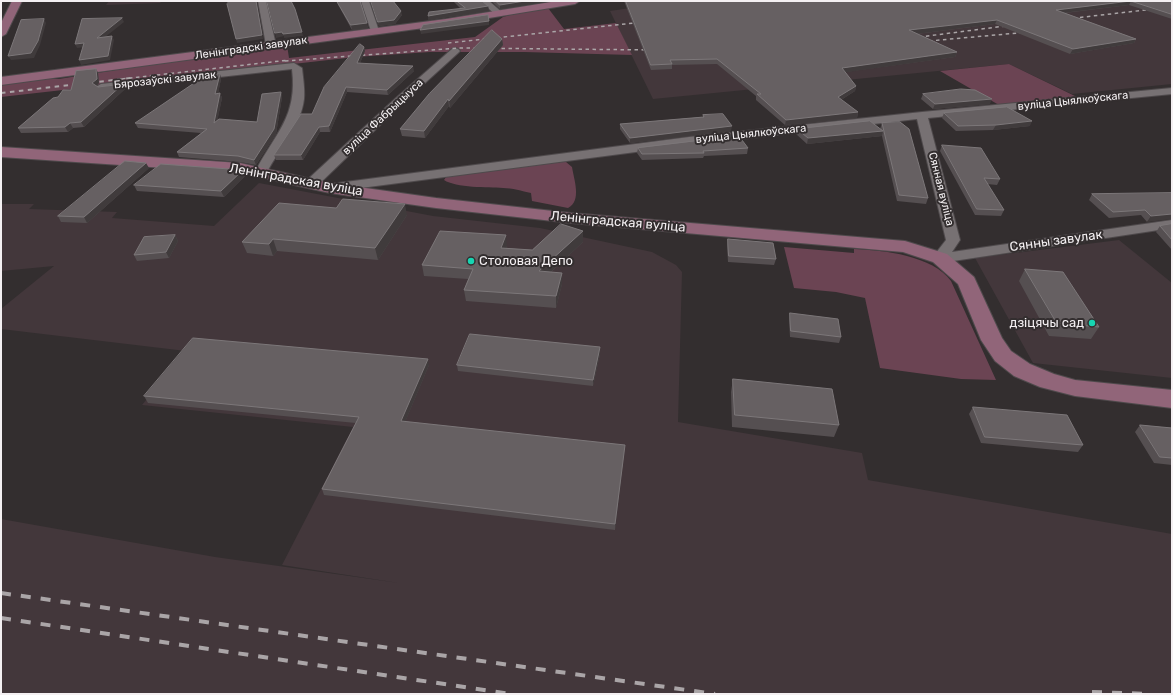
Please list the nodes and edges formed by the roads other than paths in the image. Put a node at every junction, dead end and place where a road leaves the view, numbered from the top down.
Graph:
1 (17, 1) edge
2 (262, 1) edge
3 (364, 1) edge
4 (484, 1) edge
5 (575, 1) edge
6 (500, 14) junction
7 (375, 31) junction
8 (1, 34) edge
9 (272, 45) junction
10 (455, 51) dead end
11 (229, 73) junction
12 (1, 81) edge
13 (101, 87) edge
14 (227, 87) dead end
15 (1172, 91) edge
16 (922, 115) junction
17 (1, 152) edge
18 (261, 172) junction
19 (311, 184) junction
20 (330, 188) junction
21 (1172, 224) edge
22 (940, 258) junction
23 (1172, 398) edge

1 - 8 street
2 - 9 street
3 - 7 street
4 - 6 street
5 - 6 street
6 - 7 street, Ленінградскі завулак
7 - 9 street, Ленінградскі завулак
9 - 12 street, Ленінградскі завулак
10 - 19 street, вуліца Фабрыцыуса
11 - 13 street, Бярозаўскі завулак
11 - 14 street, Бярозаўскі завулак
11 - 18 street, Бярозаўскі завулак
15 - 16 street, вуліца Цыялкоўскага
16 - 20 street, вуліца Цыялкоўскага
16 - 22 street, Сянная вуліца
17 - 18 street, Ленінградская вуліца
18 - 19 street, Ленінградская вуліца
19 - 20 street, Ленінградская вуліца
20 - 22 street, Ленінградская вуліца
21 - 22 street, Сянны завулак
22 - 23 street, Ленінградская вуліца

